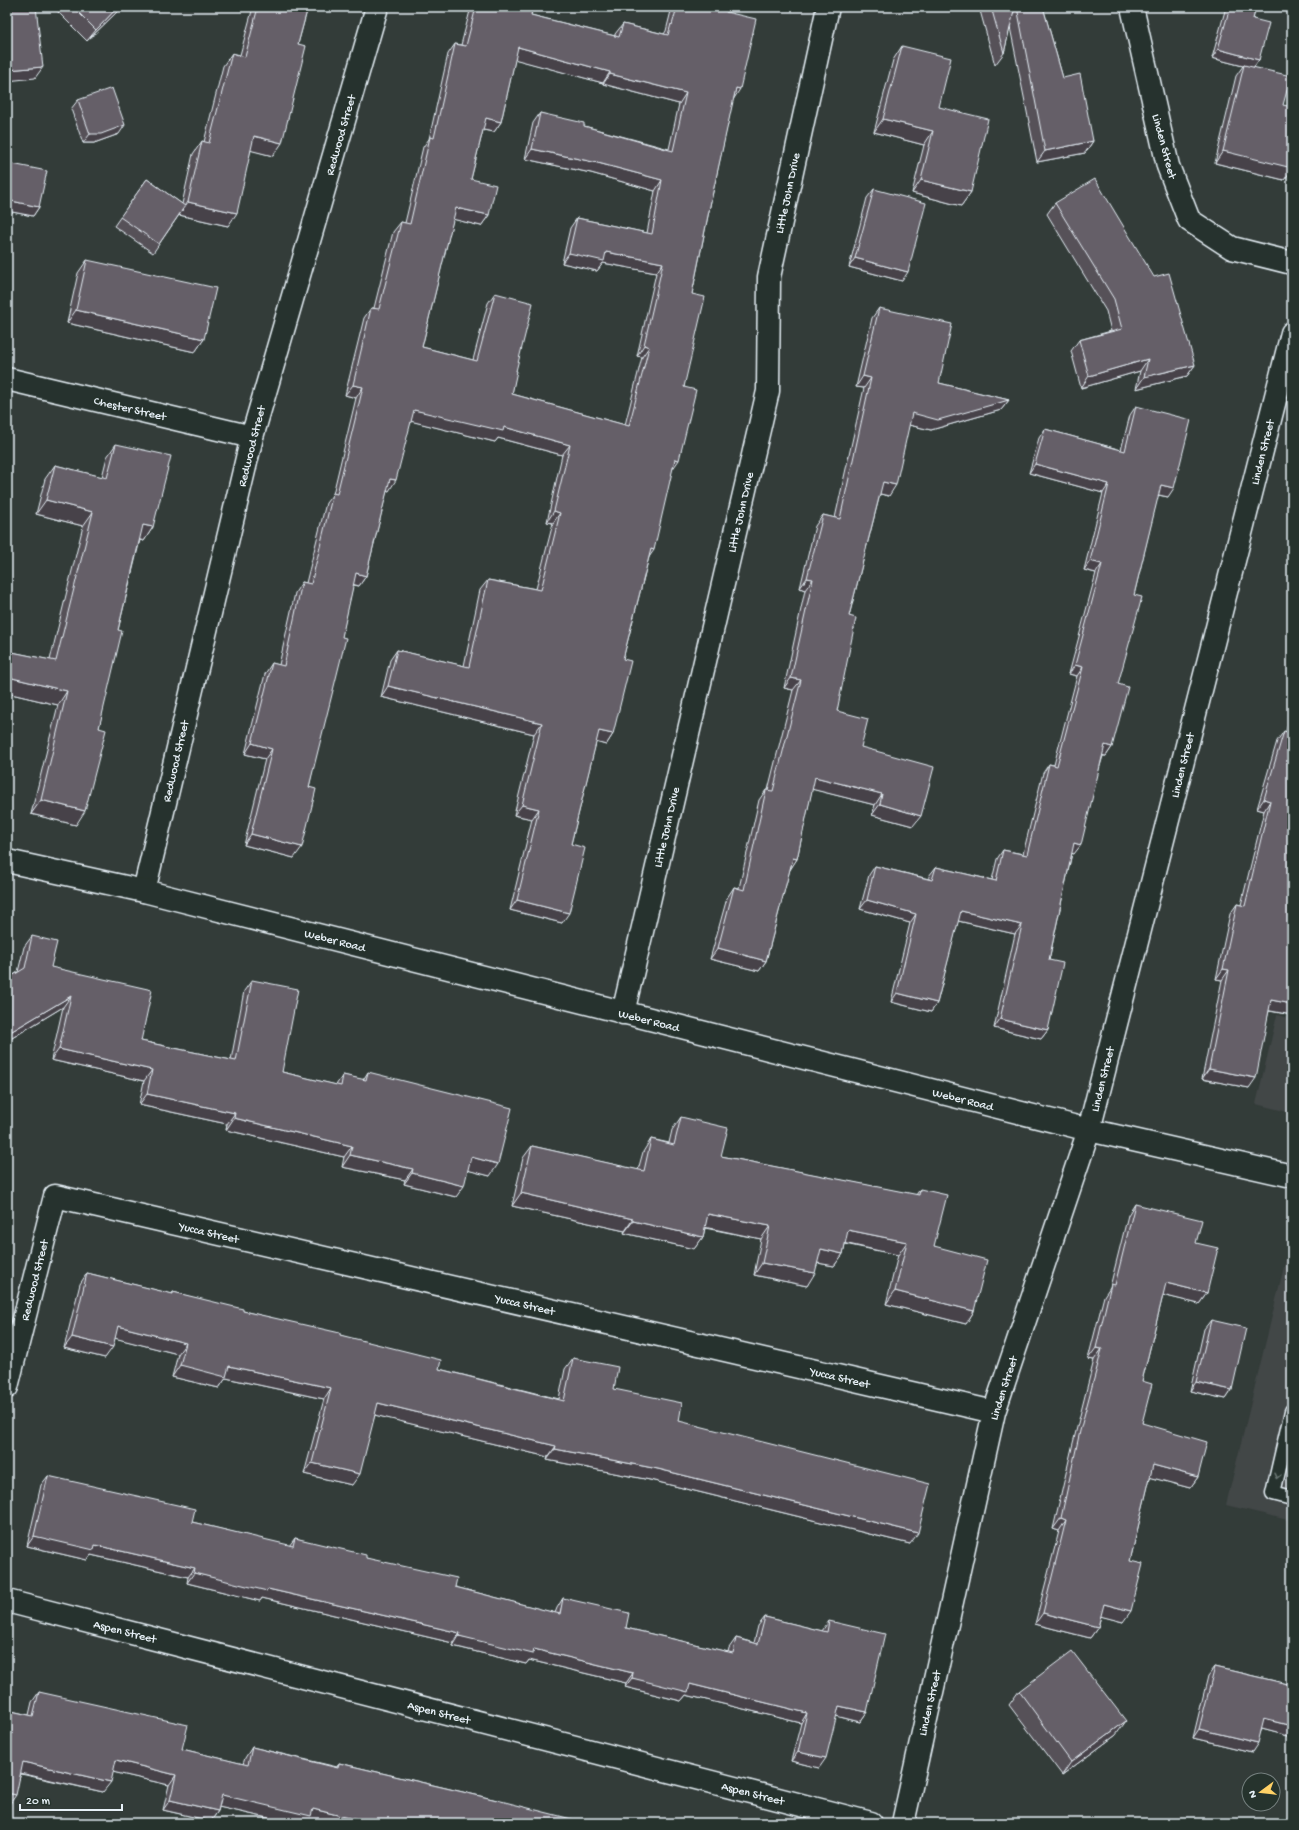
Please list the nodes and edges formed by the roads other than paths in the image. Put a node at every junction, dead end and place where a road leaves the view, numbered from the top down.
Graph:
1 (376, 7) edge
2 (828, 7) edge
3 (1132, 7) edge
4 (1292, 263) edge
5 (1292, 333) edge
6 (7, 379) edge
7 (252, 436) junction
8 (7, 862) edge
9 (144, 891) junction
10 (623, 1013) junction
11 (1089, 1130) junction
12 (1292, 1176) edge
13 (55, 1196) joint
14 (7, 1387) edge
15 (1292, 1411) edge
16 (994, 1412) junction
17 (1292, 1498) edge
18 (7, 1601) edge
19 (871, 1823) edge
20 (902, 1823) edge

1 - 7 street, Redwood Street
2 - 10 street, Little John Drive
3 - 4 street, Linden Street
5 - 11 street, Linden Street
6 - 7 street, Chester Street
7 - 9 street, Redwood Street
8 - 9 street, Weber Road
9 - 10 street, Weber Road
10 - 11 street, Weber Road
11 - 12 street, Weber Road
11 - 16 street, Linden Street
13 - 14 street, Redwood Street
13 - 16 street, Yucca Street
15 -> 17 lane
16 - 20 street, Linden Street
18 - 19 street, Aspen Street

